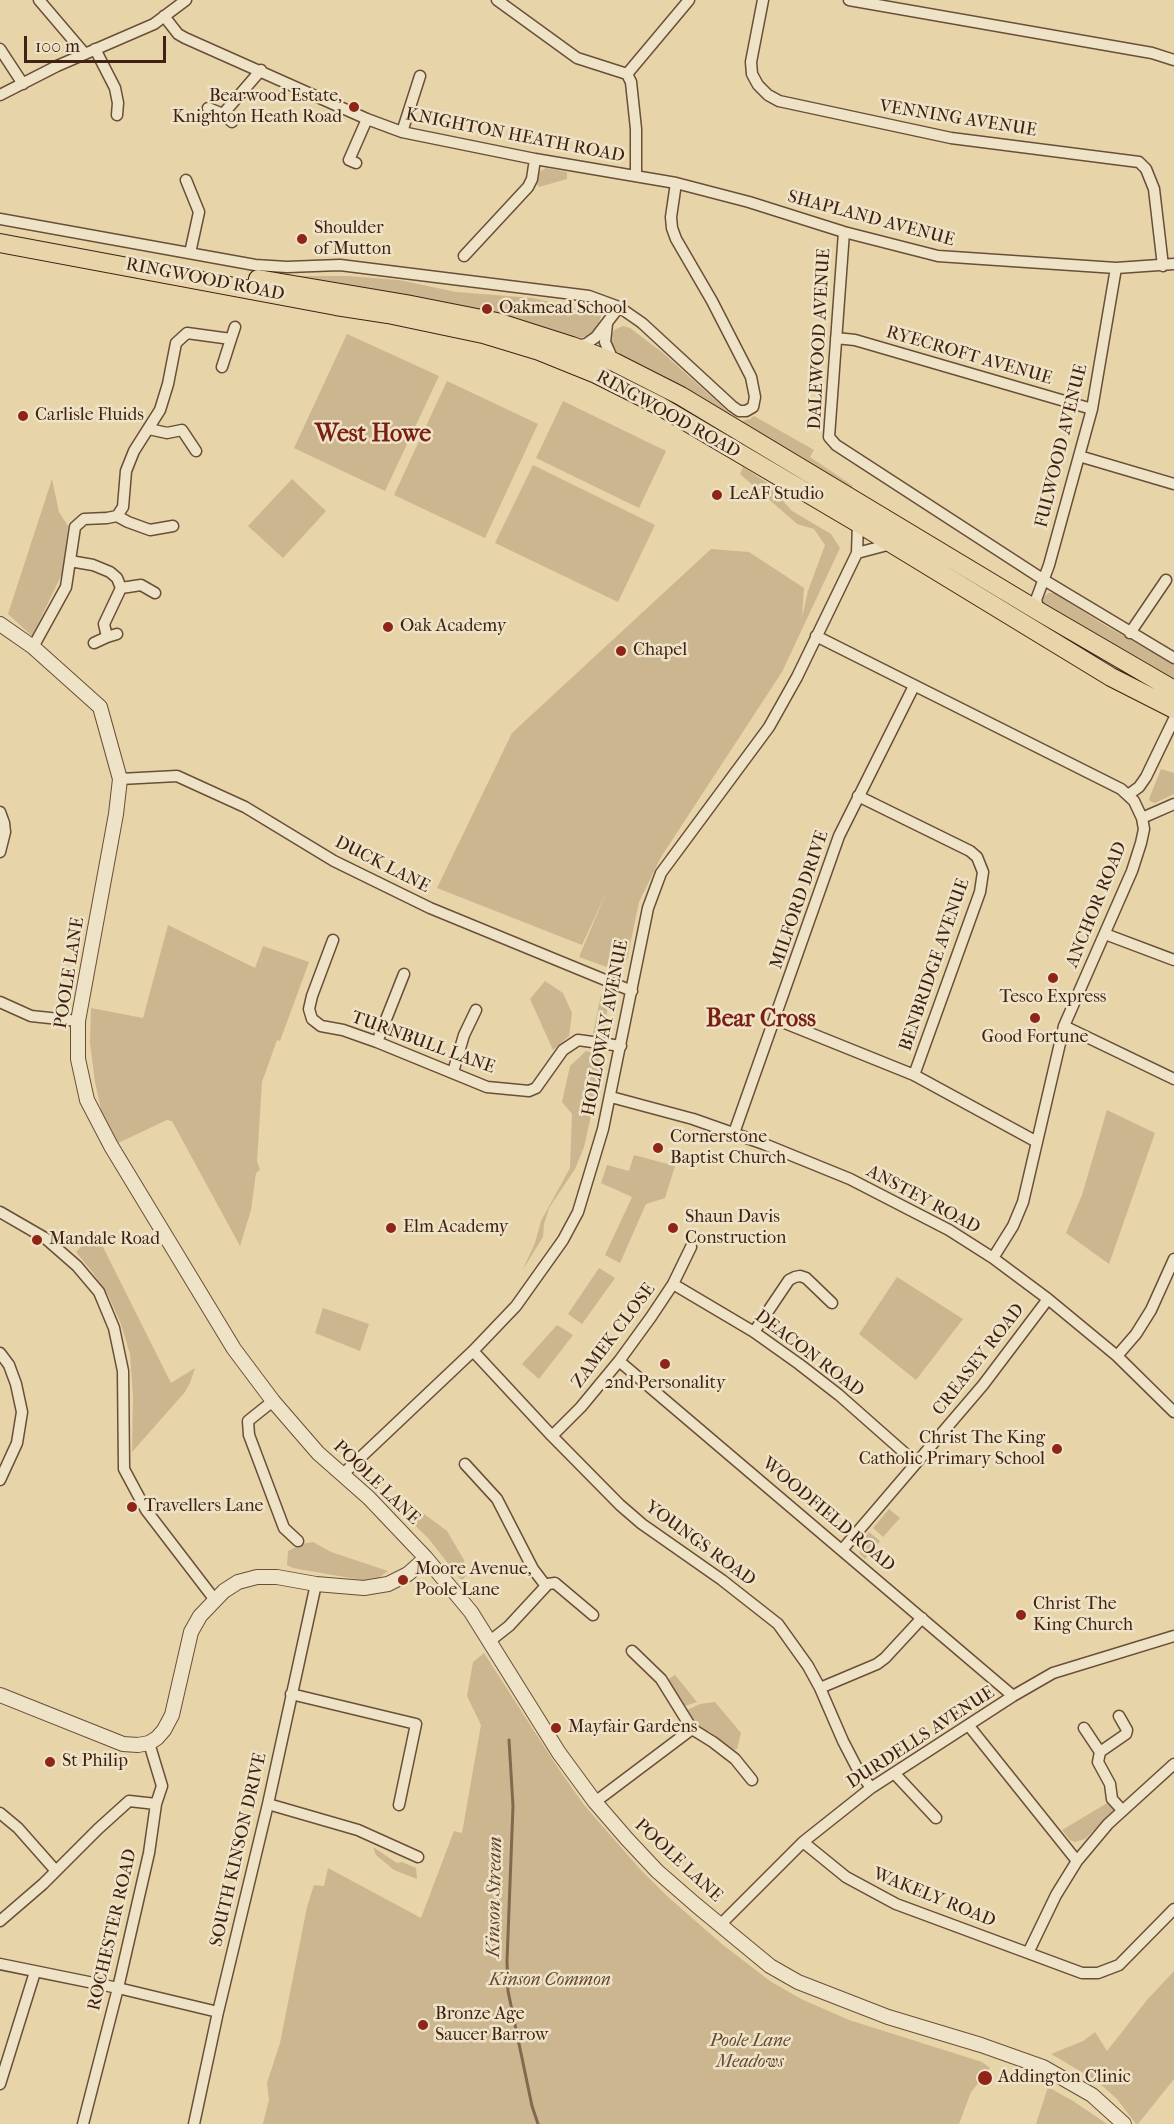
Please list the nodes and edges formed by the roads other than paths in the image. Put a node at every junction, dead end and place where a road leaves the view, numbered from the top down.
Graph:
1 (39, 0) edge
2 (186, 0) edge
3 (498, 0) edge
4 (689, 0) edge
5 (763, 0) edge
6 (849, 0) edge
7 (164, 16) junction
8 (0, 49) edge
9 (90, 51) junction
10 (1174, 60) edge
11 (261, 70) junction
12 (627, 74) junction
13 (420, 76) dead end
14 (23, 84) junction
15 (0, 95) edge
16 (208, 108) dead end
17 (117, 115) dead end
18 (367, 119) junction
19 (402, 132) junction
20 (535, 159) junction
21 (349, 160) dead end
22 (636, 175) junction
23 (186, 180) dead end
24 (676, 183) junction
25 (0, 219) edge
26 (0, 232) edge
27 (844, 232) junction
28 (0, 243) edge
29 (190, 253) junction
30 (464, 256) dead end
31 (1168, 265) edge
32 (1116, 268) junction
33 (619, 307) junction
34 (607, 324) junction
35 (235, 327) dead end
36 (836, 338) junction
37 (231, 339) junction
38 (572, 346) junction
39 (614, 362) junction
40 (222, 367) dead end
41 (1092, 409) junction
42 (149, 429) junction
43 (196, 451) dead end
44 (1079, 456) junction
45 (1174, 484) edge
46 (117, 516) junction
47 (858, 523) junction
48 (174, 526) dead end
49 (891, 544) junction
50 (857, 553) junction
51 (70, 561) junction
52 (1044, 580) junction
53 (1164, 587) dead end
54 (121, 588) junction
55 (155, 593) dead end
56 (1038, 593) junction
57 (1018, 597) junction
58 (1040, 612) junction
59 (0, 624) edge
60 (1130, 633) junction
61 (816, 636) junction
62 (94, 643) dead end
63 (33, 647) junction
64 (1174, 658) edge
65 (914, 686) junction
66 (1174, 690) edge
67 (1174, 709) edge
68 (1174, 719) edge
69 (120, 779) junction
70 (1128, 795) junction
71 (858, 796) junction
72 (1174, 804) edge
73 (0, 812) edge
74 (1142, 818) junction
75 (0, 852) edge
76 (1106, 934) junction
77 (333, 940) dead end
78 (1174, 960) edge
79 (404, 974) dead end
80 (632, 992) junction
81 (0, 1002) edge
82 (476, 1010) dead end
83 (776, 1019) junction
84 (78, 1021) junction
85 (1064, 1026) junction
86 (377, 1042) junction
87 (621, 1046) junction
88 (453, 1072) junction
89 (914, 1075) junction
90 (1174, 1079) edge
91 (610, 1097) junction
92 (734, 1133) junction
93 (1037, 1142) junction
94 (0, 1213) edge
95 (691, 1247) dead end
96 (993, 1258) junction
97 (1174, 1258) edge
98 (673, 1284) junction
99 (1048, 1299) junction
100 (832, 1304) dead end
101 (754, 1332) junction
102 (473, 1351) junction
103 (0, 1353) edge
104 (1117, 1356) junction
105 (619, 1361) junction
106 (273, 1401) junction
107 (1174, 1412) edge
108 (552, 1436) junction
109 (916, 1463) junction
110 (465, 1464) dead end
111 (343, 1474) junction
112 (0, 1480) edge
113 (298, 1541) dead end
114 (842, 1550) junction
115 (426, 1557) junction
116 (316, 1584) junction
117 (546, 1586) junction
118 (215, 1600) junction
119 (593, 1615) dead end
120 (922, 1618) junction
121 (1174, 1636) edge
122 (490, 1641) junction
123 (632, 1651) dead end
124 (820, 1688) junction
125 (291, 1694) junction
126 (0, 1695) edge
127 (1014, 1696) junction
128 (1119, 1716) dead end
129 (969, 1726) junction
130 (1084, 1728) dead end
131 (692, 1729) junction
132 (149, 1743) junction
133 (1100, 1752) junction
134 (1174, 1764) edge
135 (894, 1773) junction
136 (752, 1779) dead end
137 (871, 1788) junction
138 (595, 1802) junction
139 (156, 1804) junction
140 (268, 1804) junction
141 (399, 1805) dead end
142 (1122, 1810) junction
143 (0, 1813) edge
144 (936, 1818) dead end
145 (803, 1842) junction
146 (418, 1857) dead end
147 (1077, 1861) junction
148 (56, 1871) junction
149 (1174, 1909) edge
150 (0, 1921) edge
151 (720, 1925) junction
152 (1028, 1953) junction
153 (0, 1964) edge
154 (35, 1972) junction
155 (118, 1988) junction
156 (218, 2012) junction
157 (0, 2084) edge
158 (83, 2124) edge
159 (194, 2124) edge
160 (1124, 2124) edge

1 - 9 street
2 - 7 street
3 - 12 street
4 - 12 street
5 - 31 street, VENNING AVENUE
6 - 10 street
7 - 9 street
7 - 11 street, KNIGHTON HEATH ROAD
8 - 14 street
9 - 14 street
9 - 17 street
11 - 16 street
11 - 18 street, KNIGHTON HEATH ROAD
12 - 22 street
13 - 19 street
14 - 15 street
18 - 19 street, KNIGHTON HEATH ROAD
18 - 21 street
19 - 20 street, KNIGHTON HEATH ROAD
20 - 22 street, KNIGHTON HEATH ROAD
20 - 30 street
22 - 24 street, SHAPLAND AVENUE
23 - 29 street
24 - 27 street, SHAPLAND AVENUE
24 - 33 street, RINGWOOD ROAD
25 - 29 street, RINGWOOD ROAD
26 - 38 highway, RINGWOOD ROAD
27 - 32 street, SHAPLAND AVENUE
27 - 36 street, DALEWOOD AVENUE
28 - 47 highway, RINGWOOD ROAD
29 - 33 street, RINGWOOD ROAD
31 - 32 street, SHAPLAND AVENUE
32 - 41 street, FULWOOD AVENUE
33 - 34 street
34 - 38 street
34 - 39 street, RINGWOOD ROAD
35 - 37 street
36 - 41 street, RYECROFT AVENUE
36 - 52 street, DALEWOOD AVENUE
37 - 40 street
37 - 42 street
38 - 39 highway, RINGWOOD ROAD
39 - 57 highway, RINGWOOD ROAD
41 - 44 street, FULWOOD AVENUE
42 - 43 street
42 - 46 street
44 - 45 street
44 - 52 street, FULWOOD AVENUE
46 - 48 street
46 - 51 street
47 - 49 highway, RINGWOOD ROAD
47 - 50 street, HOLLOWAY AVENUE
49 - 50 street
49 - 67 highway, RINGWOOD ROAD
50 - 61 street, HOLLOWAY AVENUE
51 - 54 street
51 - 63 street
52 - 56 street, FULWOOD AVENUE
52 - 60 street
53 - 60 street
54 - 55 street
54 - 62 street
56 - 57 street
56 - 58 street
57 - 58 highway, RINGWOOD ROAD
58 - 66 highway, RINGWOOD ROAD
59 - 63 street, POOLE LANE
60 - 64 street
61 - 65 street
61 - 80 street, HOLLOWAY AVENUE
63 - 69 street, POOLE LANE
65 - 70 street
65 - 71 street, MILFORD DRIVE
68 - 70 street
69 - 80 street, DUCK LANE
69 - 84 street, POOLE LANE
70 - 74 street
71 - 83 street, MILFORD DRIVE
71 - 89 street, BENBRIDGE AVENUE
72 - 74 street
73 - 75 street
74 - 76 street, ANCHOR ROAD
76 - 78 street
76 - 85 street, ANCHOR ROAD
77 - 86 street, TURNBULL LANE
79 - 86 street
80 - 87 street, HOLLOWAY AVENUE
81 - 84 street
82 - 88 street
83 - 89 street
83 - 92 street, MILFORD DRIVE
84 - 106 street, POOLE LANE
85 - 90 street
85 - 93 street, ANCHOR ROAD
86 - 88 street, TURNBULL LANE
87 - 88 street, TURNBULL LANE
87 - 91 street, HOLLOWAY AVENUE
89 - 93 street
91 - 92 street, ANSTEY ROAD
91 - 102 street, HOLLOWAY AVENUE
92 - 96 street, ANSTEY ROAD
93 - 96 street, ANCHOR ROAD
94 - 118 street
95 - 98 street, ZAMEK CLOSE
96 - 99 street, ANSTEY ROAD
97 - 104 street
98 - 101 street, DEACON ROAD
98 - 105 street, ZAMEK CLOSE
99 - 104 street, ANSTEY ROAD
99 - 109 street, CREASEY ROAD
100 - 101 street
101 - 109 street, DEACON ROAD
102 - 108 street, YOUNGS ROAD
102 - 111 street, HOLLOWAY AVENUE
103 - 112 street
104 - 107 street, ANSTEY ROAD
105 - 108 street, ZAMEK CLOSE
105 - 114 street, WOODFIELD ROAD
106 - 111 street, POOLE LANE
106 - 113 street
108 - 124 street, YOUNGS ROAD
109 - 114 street, CREASEY ROAD
110 - 117 street
111 - 115 street, POOLE LANE
114 - 120 street, WOODFIELD ROAD
115 - 116 street
115 - 122 street, POOLE LANE
116 - 118 street
116 - 125 street, SOUTH KINSON DRIVE
117 - 119 street
117 - 122 street
118 - 132 street
120 - 124 street
120 - 127 street, WOODFIELD ROAD
121 - 127 street, DURDELLS AVENUE
122 - 138 street, POOLE LANE
123 - 131 street
124 - 137 street, YOUNGS ROAD
125 - 140 street, SOUTH KINSON DRIVE
125 - 141 street
126 - 132 street
127 - 129 street, DURDELLS AVENUE
128 - 133 street
129 - 135 street, DURDELLS AVENUE
129 - 147 street
130 - 133 street
131 - 136 street
131 - 138 street
132 - 139 street, ROCHESTER ROAD
133 - 142 street
134 - 142 street
135 - 137 street, DURDELLS AVENUE
135 - 144 street
137 - 145 street, DURDELLS AVENUE
138 - 151 street, POOLE LANE
139 - 148 street
139 - 155 street, ROCHESTER ROAD
140 - 146 street
140 - 156 street, SOUTH KINSON DRIVE
142 - 147 street
143 - 148 street
145 - 151 street, DURDELLS AVENUE
145 - 152 street, WAKELY ROAD
147 - 152 street
148 - 150 street
149 - 152 street, WAKELY ROAD
151 - 160 street, POOLE LANE
153 - 154 street
154 - 155 street
154 - 157 street
155 - 156 street
155 - 158 street, ROCHESTER ROAD
156 - 159 street, SOUTH KINSON DRIVE

